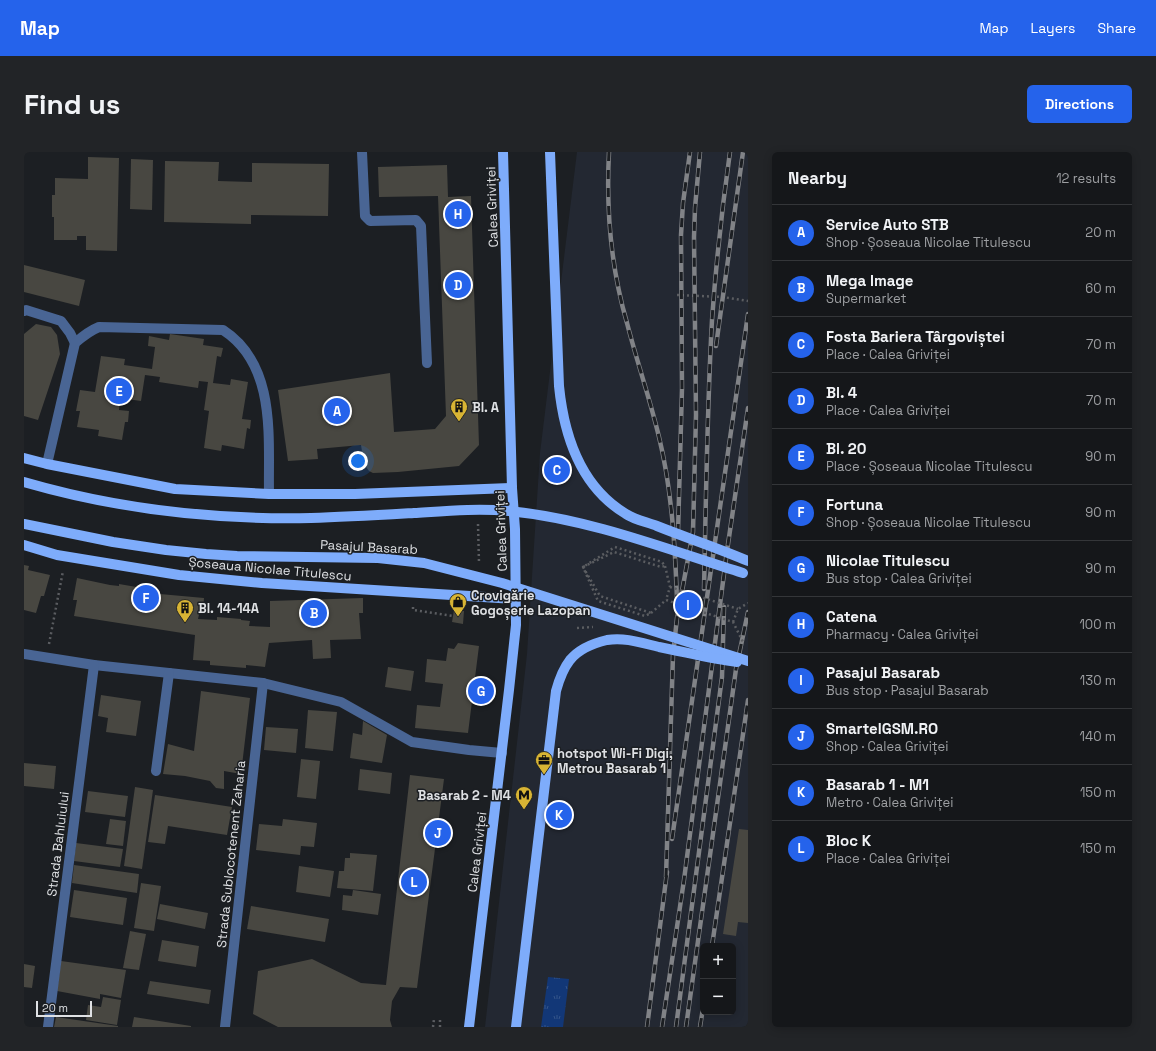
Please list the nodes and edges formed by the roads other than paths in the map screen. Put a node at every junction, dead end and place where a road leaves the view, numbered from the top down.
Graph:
1 (362, 152) edge
2 (503, 152) edge
3 (550, 152) edge
4 (24, 311) edge
5 (76, 343) junction
6 (427, 363) dead end
7 (24, 458) edge
8 (47, 464) junction
9 (24, 482) edge
10 (512, 488) junction
11 (269, 494) junction
12 (24, 524) edge
13 (24, 545) edge
14 (748, 561) edge
15 (748, 574) edge
16 (516, 599) junction
17 (24, 654) edge
18 (748, 662) edge
19 (94, 665) junction
20 (169, 673) junction
21 (263, 684) junction
22 (502, 752) junction
23 (156, 772) dead end
24 (48, 1027) edge
25 (225, 1027) edge
26 (469, 1027) edge
27 (516, 1027) edge

1 - 6 street
2 - 10 main road, Calea Griviței
3 - 14 main road, bridge
4 - 5 street
5 - 8 street
5 - 11 street
7 - 8 main road
8 - 11 main road
9 - 15 main road, Pasajul Basarab, bridge
10 - 11 main road
10 - 16 main road, Calea Griviței
12 - 18 main road, Pasajul Basarab, bridge
13 - 16 main road, Șoseaua Nicolae Titulescu
16 - 22 main road, Calea Griviței
17 - 19 street
18 - 27 main road, bridge
19 - 20 street
19 - 24 street, Strada Bahluiului
20 - 21 street
20 - 23 street
21 - 22 street
21 - 25 street, Strada Sublocotenent Zaharia
22 - 26 main road, Calea Griviței

